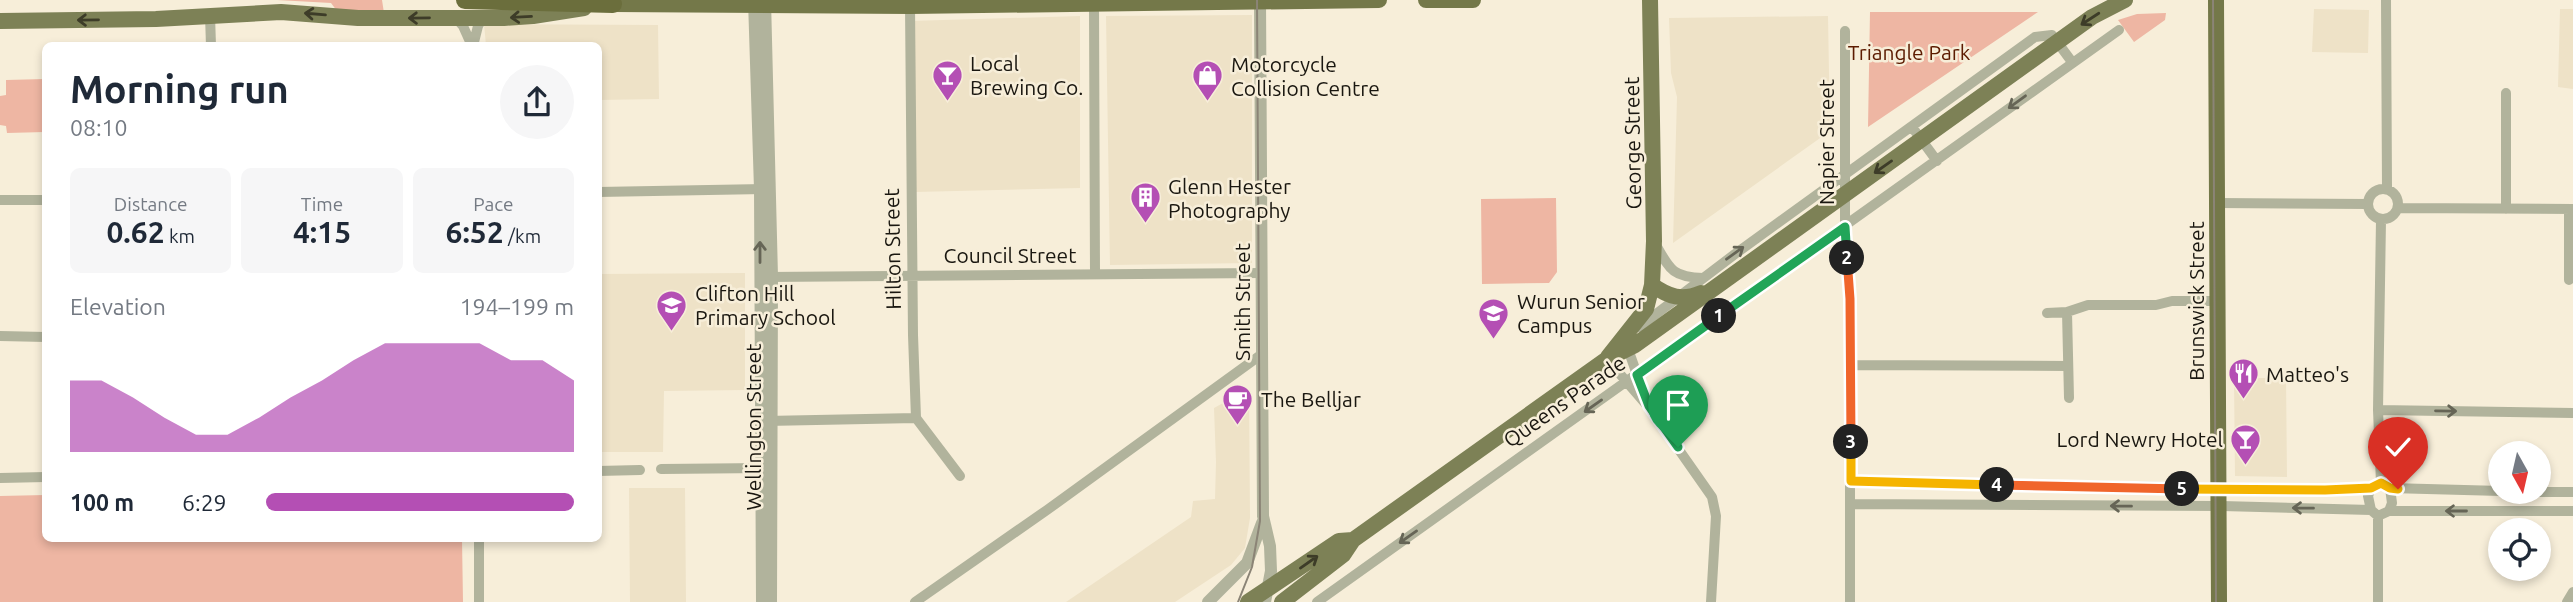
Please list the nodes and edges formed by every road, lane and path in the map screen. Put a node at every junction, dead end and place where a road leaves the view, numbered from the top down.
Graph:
1 (465, 0) edge
2 (1379, 0) edge
3 (1426, 0) edge
4 (1456, 0) edge
5 (1472, 0) edge
6 (1650, 0) edge
7 (2125, 0) edge
8 (2216, 0) edge
9 (2386, 0) edge
10 (494, 1) edge
11 (1260, 1) edge
12 (760, 3) edge
13 (613, 4) junction
14 (1094, 4) junction
15 (910, 6) junction
16 (210, 15) junction
17 (456, 17) junction
18 (483, 18) junction
19 (0, 20) edge
20 (2119, 30) dead end
21 (1845, 32) dead end
22 (2057, 41) junction
23 (211, 42) edge
24 (471, 42) edge
25 (474, 42) edge
26 (2072, 62) junction
27 (2506, 93) dead end
28 (1917, 133) junction
29 (1937, 161) junction
30 (1845, 175) junction
31 (765, 189) junction
32 (2387, 189) junction
33 (602, 192) edge
34 (1845, 194) junction
35 (0, 200) edge
36 (42, 200) edge
37 (2217, 203) junction
38 (2368, 204) junction
39 (2399, 208) junction
40 (2506, 209) junction
41 (2571, 209) edge
42 (2381, 220) junction
43 (1845, 227) junction
44 (1654, 242) junction
45 (1261, 273) junction
46 (1095, 274) junction
47 (912, 275) junction
48 (766, 277) junction
49 (2569, 280) dead end
50 (1709, 282) junction
51 (1652, 285) junction
52 (1676, 298) junction
53 (2218, 301) junction
54 (2067, 312) junction
55 (2047, 313) dead end
56 (0, 336) edge
57 (42, 337) edge
58 (1625, 344) junction
59 (1262, 354) junction
60 (1606, 359) junction
61 (1850, 365) junction
62 (2068, 366) junction
63 (1637, 375) junction
64 (1627, 382) junction
65 (2069, 398) dead end
66 (1651, 410) junction
67 (2378, 410) junction
68 (2573, 414) edge
69 (916, 418) junction
70 (766, 421) junction
71 (767, 468) junction
72 (662, 469) dead end
73 (640, 470) dead end
74 (602, 471) edge
75 (960, 476) dead end
76 (42, 477) edge
77 (0, 478) edge
78 (1851, 481) junction
79 (2386, 486) junction
80 (2371, 488) junction
81 (2219, 489) junction
82 (2488, 490) edge
83 (2552, 492) edge
84 (2573, 492) edge
85 (1851, 504) junction
86 (2219, 506) junction
87 (2389, 511) junction
88 (2573, 511) edge
89 (2374, 513) junction
90 (1263, 516) junction
91 (1353, 540) junction
92 (479, 542) edge
93 (2573, 592) edge
94 (1266, 596) edge
95 (479, 602) edge
96 (762, 602) edge
97 (771, 602) edge
98 (915, 602) edge
99 (1209, 602) edge
100 (1248, 602) edge
101 (1282, 602) edge
102 (1317, 602) edge
103 (1711, 602) edge
104 (1851, 602) edge
105 (2219, 602) edge
106 (2378, 602) edge
107 (2567, 602) edge

1 - 10 highway
2 - 11 highway
3 - 4 highway
4 - 5 highway
6 - 44 main road, George Street
7 -> 22 main road, Queens Parade
8 - 37 highway, Brunswick Street
9 - 32 street
10 - 13 highway
11 - 14 highway
11 - 45 street, Smith Street
12 - 13 highway
12 - 15 highway
12 - 31 street, Wellington Street
13 -> 18 main road
14 - 15 highway
14 - 46 street
15 - 47 street, Hilton Street
17 -> 16 main road
16 -> 19 main road
16 - 23 street
17 - 18 main road
17 - 24 street
18 - 25 street
20 - 26 street, Queens Parade
21 - 30 street, Napier Street
22 - 26 street
22 - 28 main road, Queens Parade
26 -> 29 street, Queens Parade
27 - 40 street
28 - 29 street
28 - 30 street, Queens Parade
28 -> 34 main road, Queens Parade
29 - 43 street, Queens Parade
30 - 34 street, Napier Street
50 -> 30 street, Queens Parade
31 - 33 street
31 - 48 street, Wellington Street
32 - 38 street
32 - 39 street
34 - 43 street, Napier Street
34 - 50 main road, Queens Parade
35 - 36 street
37 - 38 street
37 - 53 highway, Brunswick Street
38 - 42 street
39 - 40 street
39 - 42 street
40 - 41 street
41 - 49 street
42 - 67 street
43 - 61 street, Napier Street
43 - 63 street, Queens Parade
44 - 50 street
44 - 51 main road, George Street
45 - 46 street, Council Street
45 - 59 street, Smith Street
46 - 47 street, Council Street
47 - 48 street, Council Street
47 - 69 street, Hilton Street
48 - 70 street, Wellington Street
50 - 52 main road
50 - 58 main road, Queens Parade
51 - 52 main road
51 - 58 main road, Queens Parade
52 - 58 street, Queens Parade
53 - 54 street
53 - 81 highway, Brunswick Street
54 - 55 street
54 - 62 street
56 - 57 street
58 - 60 main road, Queens Parade
58 - 63 street
59 - 90 street, Smith Street
59 - 98 street
60 - 64 street
60 - 91 main road, Queens Parade
61 - 62 street
61 - 78 street, Napier Street
62 - 65 street
63 - 64 street, Queens Parade
63 - 66 street
64 - 66 street
64 -> 102 street, Queens Parade
66 - 103 street
67 -> 68 street
67 - 79 street
69 - 70 street
69 - 75 street
70 - 71 street, Wellington Street
71 - 72 street
71 - 96 street, Wellington Street
71 - 97 street, Wellington Street
73 - 74 street
76 - 77 street
78 - 81 street
78 - 85 street, Napier Street
79 - 80 street
79 - 82 street
79 - 87 street
80 - 81 street
80 - 89 street
81 - 86 highway, Brunswick Street
83 - 84 street
86 -> 85 street
85 - 104 street, Napier Street
89 -> 86 street
86 - 105 highway, Brunswick Street
88 -> 87 street
87 - 89 street
89 - 106 street
90 - 94 street, Smith Street
90 - 99 street
94 -> 91 main road, Queens Parade
91 - 101 main road, Queens Parade
92 - 95 street
93 - 107 street
94 - 100 main road, Queens Parade

